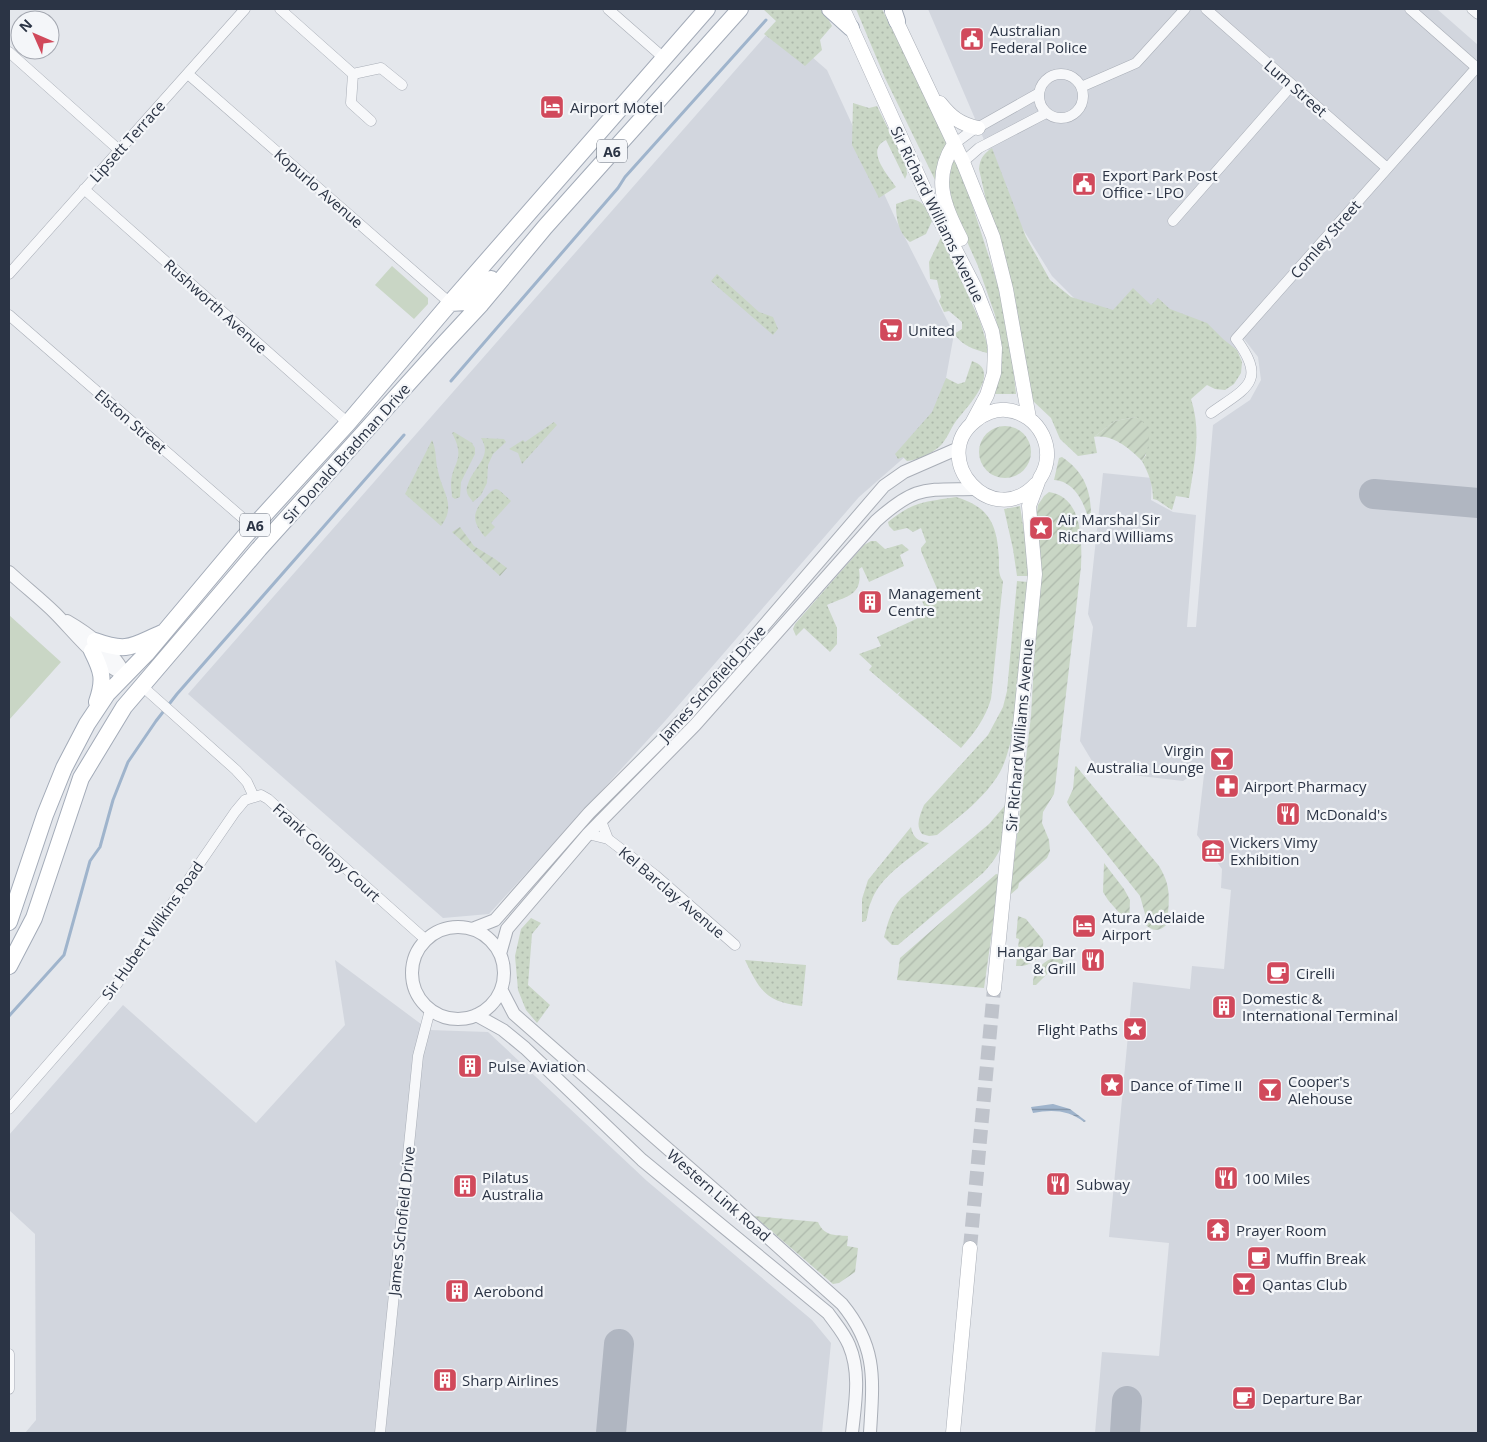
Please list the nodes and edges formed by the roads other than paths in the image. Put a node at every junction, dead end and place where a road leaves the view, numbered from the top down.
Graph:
1 (245, 9) edge
2 (280, 9) edge
3 (608, 9) edge
4 (707, 9) edge
5 (740, 9) edge
6 (830, 9) edge
7 (843, 9) edge
8 (1185, 9) edge
9 (1206, 9) edge
10 (1410, 9) edge
11 (1472, 9) edge
12 (893, 13) edge
13 (1478, 14) edge
14 (851, 28) junction
15 (9, 52) edge
16 (665, 59) junction
17 (1477, 67) edge
18 (188, 74) junction
19 (353, 74) junction
20 (402, 85) dead end
21 (1292, 85) junction
22 (928, 87) junction
23 (1081, 87) junction
24 (1039, 93) junction
25 (1046, 113) junction
26 (371, 120) dead end
27 (978, 128) junction
28 (954, 144) junction
29 (119, 150) junction
30 (963, 162) junction
31 (1386, 168) junction
32 (84, 190) junction
33 (1173, 221) dead end
34 (544, 227) junction
35 (9, 274) edge
36 (976, 290) junction
37 (450, 303) junction
38 (9, 315) edge
39 (1211, 414) dead end
40 (1029, 418) junction
41 (348, 423) junction
42 (972, 423) junction
43 (959, 448) junction
44 (1039, 480) junction
45 (975, 489) junction
46 (253, 527) junction
47 (9, 572) edge
48 (163, 632) junction
49 (94, 646) junction
50 (169, 656) junction
51 (124, 674) junction
52 (142, 686) junction
53 (124, 707) junction
54 (91, 718) junction
55 (254, 797) junction
56 (600, 821) junction
57 (588, 834) junction
58 (608, 839) junction
59 (9, 922) edge
60 (472, 928) junction
61 (426, 940) junction
62 (735, 945) dead end
63 (500, 954) junction
64 (9, 966) edge
65 (501, 989) junction
66 (994, 989) tunnel mouth
67 (430, 1010) junction
68 (476, 1015) junction
69 (9, 1109) edge
70 (970, 1248) tunnel mouth
71 (9, 1354) edge
72 (9, 1390) edge
73 (380, 1433) edge
74 (852, 1433) edge
75 (870, 1433) edge
76 (953, 1433) edge

1 - 18 street, Lipsett Terrace
2 - 19 street
3 - 16 street
4 - 16 main road, Sir Donald Bradman Drive / A6
5 - 34 main road, Sir Donald Bradman Drive / A6
6 - 14 main road
7 - 14 main road, Sir Richard Williams Avenue
8 - 23 street
9 - 21 street, Lum Street
10 - 17 street
11 - 13 street
12 - 22 main road, Sir Richard Williams Avenue
14 - 36 main road, Sir Richard Williams Avenue
15 - 29 street
16 - 37 main road, Sir Donald Bradman Drive / A6
17 - 31 street, Comley Street
18 - 29 street, Lipsett Terrace
18 - 37 street, Kopurlo Avenue
19 - 20 street
19 - 26 street
21 - 31 street, Lum Street
21 - 33 street
22 - 27 main road
22 - 28 main road, Sir Richard Williams Avenue
23 - 24 street
23 - 25 street
24 - 25 street
24 - 27 street
25 - 30 street
27 - 28 street
28 - 30 main road, Sir Richard Williams Avenue
28 - 36 main road
29 - 32 street, Lipsett Terrace
30 - 40 main road, Sir Richard Williams Avenue
31 - 39 street, Comley Street
32 - 35 street, Lipsett Terrace
32 - 41 street, Rushworth Avenue
34 - 37 main road
34 - 50 main road, Sir Donald Bradman Drive / A6
36 - 42 main road, Sir Richard Williams Avenue
37 - 41 main road, Sir Donald Bradman Drive / A6
38 - 46 street, Elston Street
40 - 42 main road
40 - 44 main road
41 - 46 main road, Sir Donald Bradman Drive / A6
42 - 43 main road
43 - 45 main road
43 - 60 street, James Schofield Drive
44 - 45 main road
44 - 66 main road, Sir Richard Williams Avenue
45 - 56 street, James Schofield Drive
46 - 48 main road, Sir Donald Bradman Drive / A6
47 - 49 street
48 - 49 main road
48 - 51 main road, Sir Donald Bradman Drive / A6
49 - 51 street
49 - 54 main road
50 - 51 main road
50 - 52 main road, Sir Donald Bradman Drive / A6
51 - 53 main road
51 - 54 main road, Sir Donald Bradman Drive / A6
52 - 53 main road, Sir Donald Bradman Drive / A6
52 - 55 street, Frank Collopy Court
53 - 64 main road, Sir Donald Bradman Drive / A6
54 - 59 main road, Sir Donald Bradman Drive / A6
55 - 61 street, Frank Collopy Court
55 - 69 street, Sir Hubert Wilkins Road
56 - 57 street, James Schofield Drive
56 - 58 street, Kel Barclay Avenue
57 - 58 street, Kel Barclay Avenue
57 - 63 street, James Schofield Drive
58 - 62 street, Kel Barclay Avenue
60 - 61 street
60 - 63 street
61 - 67 street
63 - 65 street
65 - 68 street
65 - 75 street, Western Link Road
67 - 68 street
67 - 73 street, James Schofield Drive
68 - 74 street, Western Link Road
70 - 76 main road
71 - 72 street

